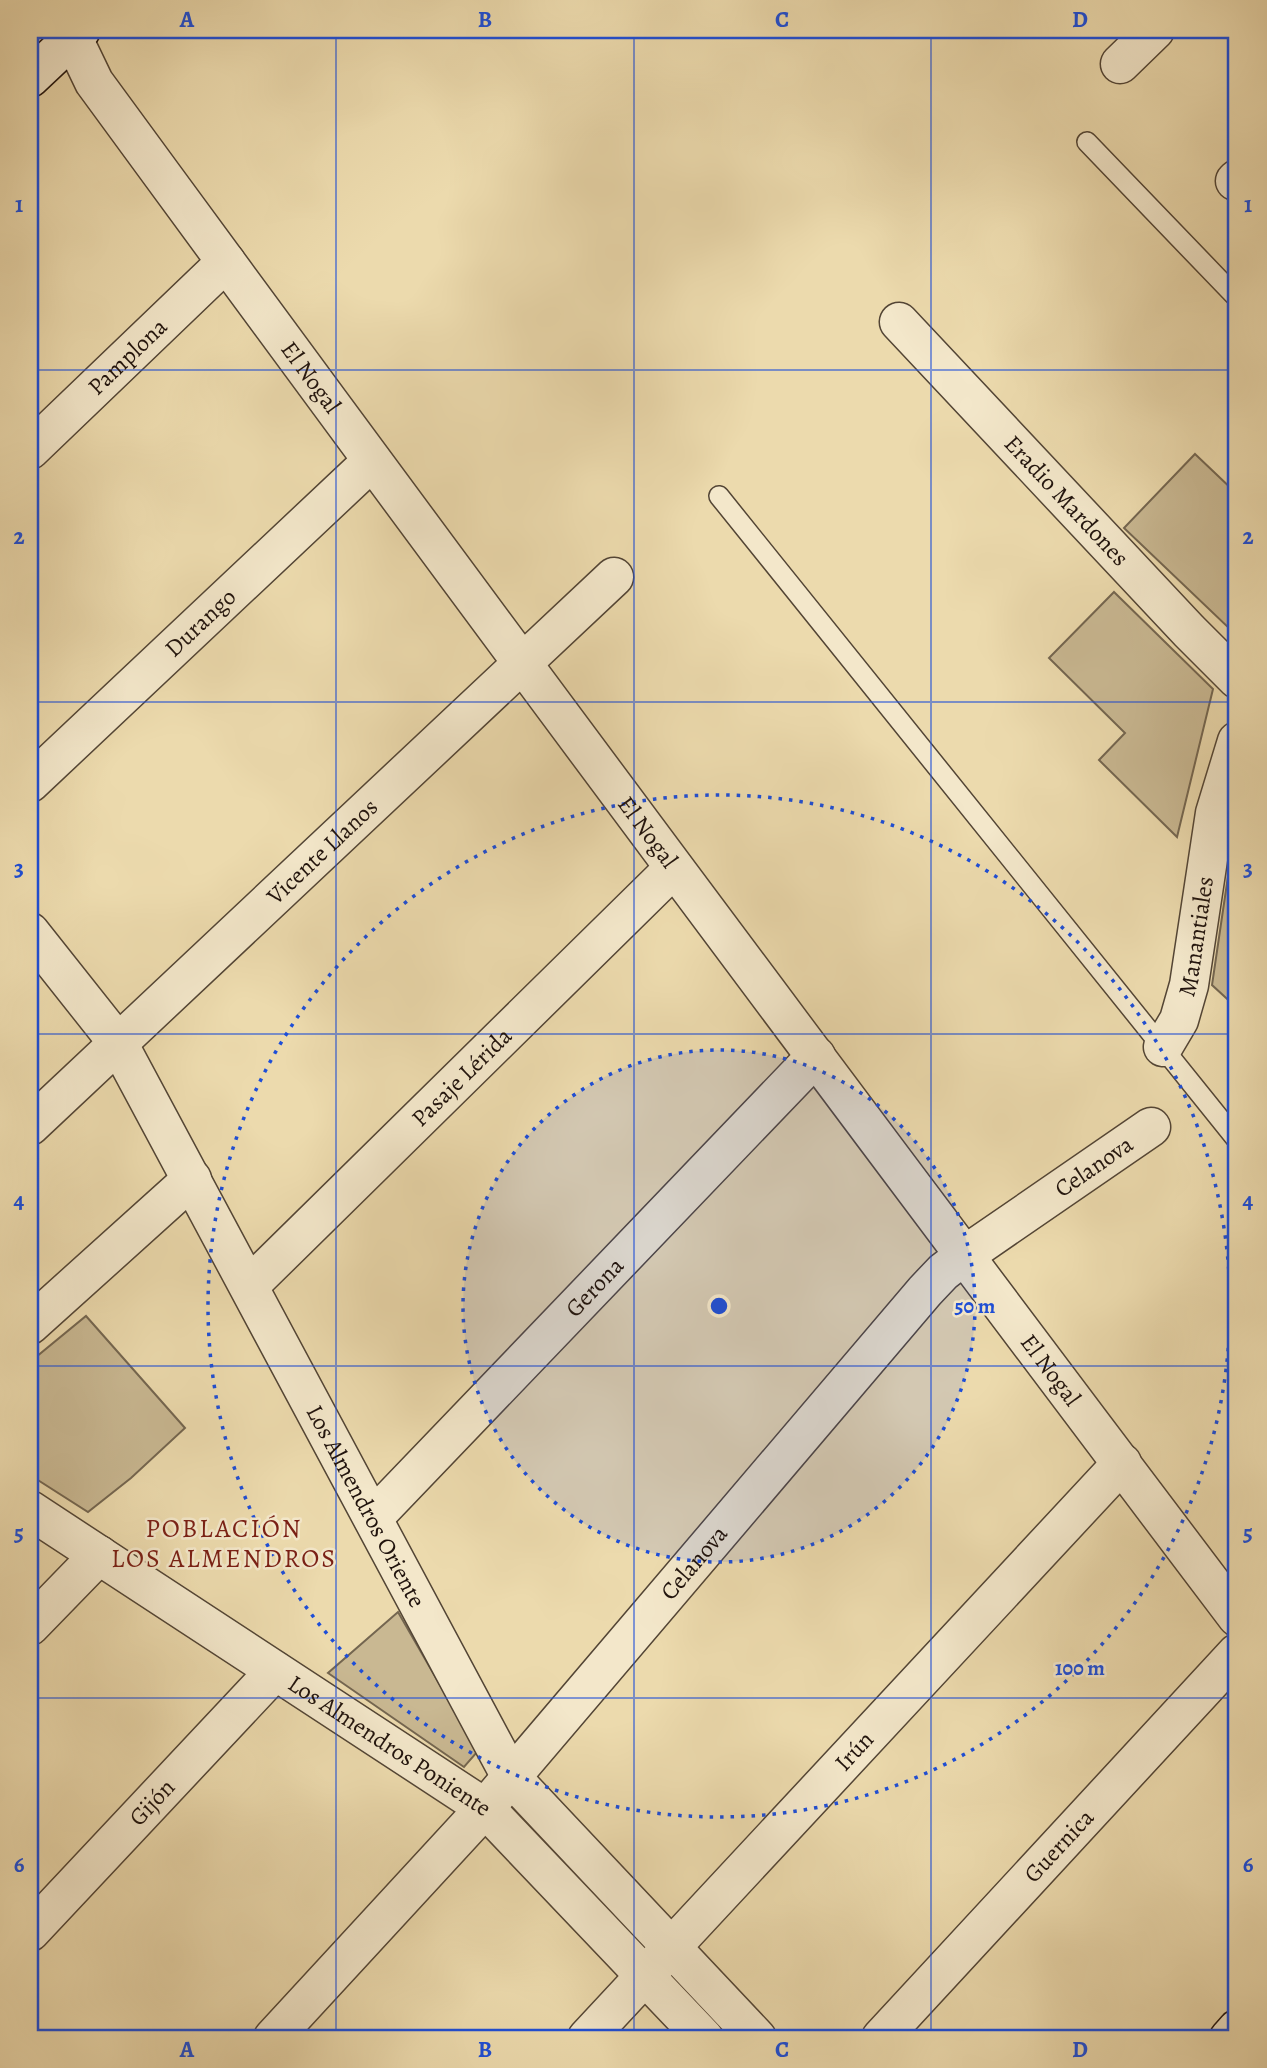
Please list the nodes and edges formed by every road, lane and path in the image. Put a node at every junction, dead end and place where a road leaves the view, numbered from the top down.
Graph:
1 (1155, 30) edge
2 (74, 32) edge
3 (1120, 64) dead end
4 (30, 78) edge
5 (1087, 142) dead end
6 (226, 262) junction
7 (1237, 298) edge
8 (899, 322) dead end
9 (30, 450) edge
10 (372, 461) junction
11 (719, 496) dead end
12 (614, 577) dead end
13 (522, 664) junction
14 (1237, 679) edge
15 (1237, 741) edge
16 (30, 783) edge
17 (674, 868) junction
18 (30, 932) edge
19 (118, 1043) junction
20 (1163, 1047) junction
21 (816, 1056) junction
22 (30, 1126) edge
23 (1151, 1127) dead end
24 (1237, 1140) edge
25 (192, 1179) junction
26 (965, 1255) junction
27 (249, 1286) junction
28 (30, 1325) edge
29 (1122, 1463) junction
30 (30, 1510) edge
31 (373, 1518) junction
32 (99, 1555) junction
33 (1237, 1617) edge
34 (30, 1626) edge
35 (1237, 1653) edge
36 (275, 1671) junction
37 (511, 1777) junction
38 (485, 1808) junction
39 (30, 1932) edge
40 (672, 1947) junction
41 (645, 1976) junction
42 (1237, 2029) edge
43 (273, 2038) edge
44 (587, 2038) edge
45 (704, 2038) edge
46 (757, 2038) edge
47 (881, 2038) edge
48 (1229, 2038) edge

1 - 3 street
2 - 4 street
2 - 6 street, El Nogal
5 - 7 lane
6 - 9 street, Pamplona
6 - 10 street, El Nogal
8 - 14 street, Eradio Mardones
10 - 13 street, El Nogal
10 - 16 street, Durango
11 - 20 lane
12 - 13 street, Vicente Llanos
13 - 17 street, El Nogal
13 - 19 street, Vicente Llanos
15 - 20 street, Manantiales
17 - 21 street, El Nogal
17 - 27 street, Pasaje Lérida
18 - 19 street, Los Almendros Oriente
19 - 22 street, Vicente Llanos
19 - 25 street, Los Almendros Oriente
20 - 24 lane
21 - 26 street, El Nogal
21 - 31 street, Gerona
23 - 26 street, Celanova
25 - 27 street, Los Almendros Oriente
25 - 28 street
26 - 29 street, El Nogal
26 - 37 street, Celanova
27 - 31 street, Los Almendros Oriente
29 - 33 street, El Nogal
29 - 40 street, Irún
30 - 32 street, Los Almendros Poniente
31 - 37 street, Los Almendros Oriente
32 - 34 street
32 - 36 street, Los Almendros Poniente
35 - 47 street, Guernica
36 - 38 street, Los Almendros Poniente
36 - 39 street, Gijón
37 - 38 street, Celanova
37 - 40 street, Los Almendros Oriente
38 - 41 street, Los Almendros Poniente
38 - 43 street, Celanova
40 - 41 street, Irún
40 - 46 street, Los Almendros Oriente
41 - 44 street, Irún
41 - 45 street, Los Almendros Poniente
42 - 48 street

